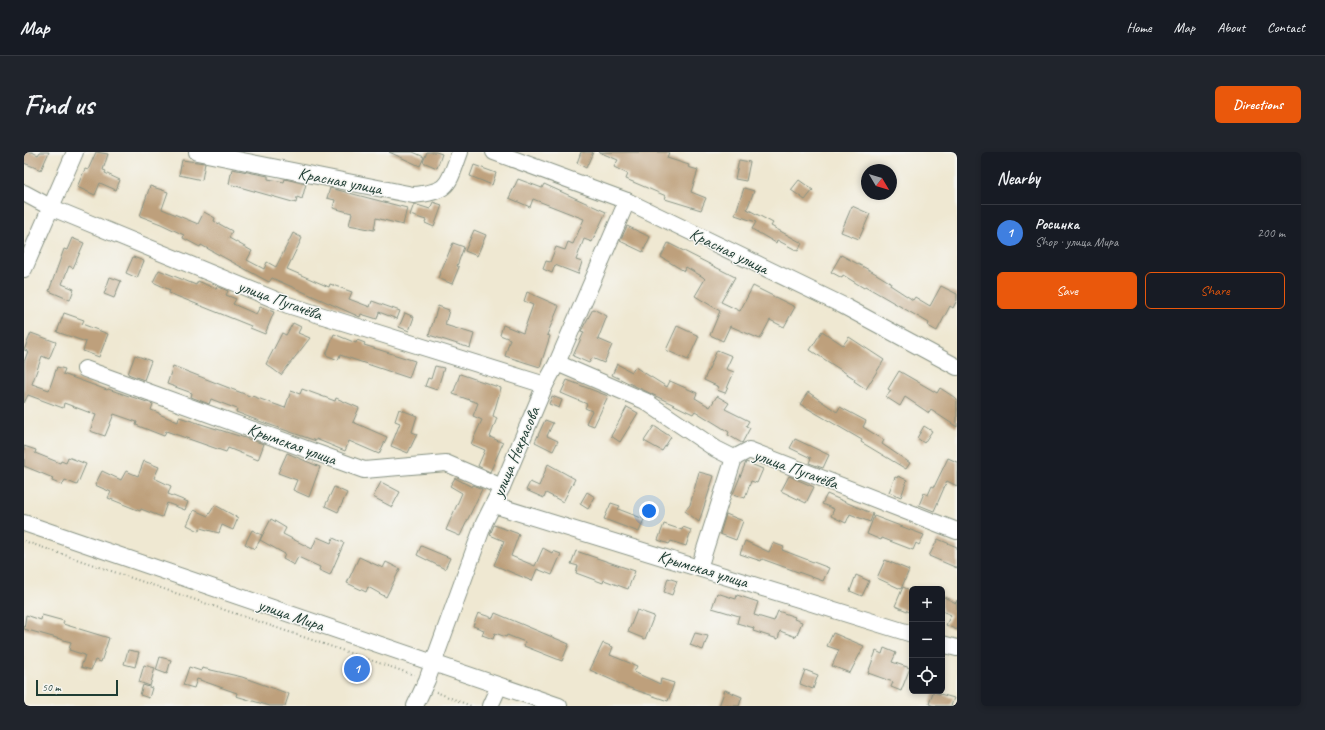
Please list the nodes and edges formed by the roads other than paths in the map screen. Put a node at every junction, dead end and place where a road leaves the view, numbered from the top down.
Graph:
1 (75, 152) edge
2 (197, 152) edge
3 (460, 152) edge
4 (494, 152) edge
5 (24, 193) edge
6 (627, 202) junction
7 (50, 207) junction
8 (24, 269) edge
9 (557, 363) junction
10 (957, 367) edge
11 (85, 369) dead end
12 (545, 385) junction
13 (734, 458) junction
14 (502, 487) junction
15 (494, 505) junction
16 (24, 523) edge
17 (957, 531) edge
18 (699, 568) junction
19 (909, 633) edge
20 (945, 645) edge
21 (957, 648) edge
22 (433, 663) junction
23 (499, 686) junction
24 (415, 706) edge
25 (490, 706) edge
26 (559, 706) edge

1 - 7 street
2 - 3 street, Красная улица
4 - 6 street, Красная улица
5 - 7 street, улица Пугачёва
6 - 9 street, улица Некрасова
6 - 10 street, Красная улица
7 - 8 street
7 - 12 street, улица Пугачёва
9 - 12 street, улица Некрасова
9 - 13 street, улица Пугачёва
11 - 14 street, Крымская улица
12 - 14 street, улица Некрасова
13 - 17 street, улица Пугачёва
13 - 18 street
14 - 15 street, улица Некрасова
15 - 18 street, Крымская улица
15 - 22 street, улица Некрасова
16 - 22 street, улица Мира
18 - 19 street, Крымская улица
20 - 21 street
22 - 23 street, улица Мира
22 - 24 street, улица Некрасова
23 - 25 street
23 - 26 street, улица Мира

